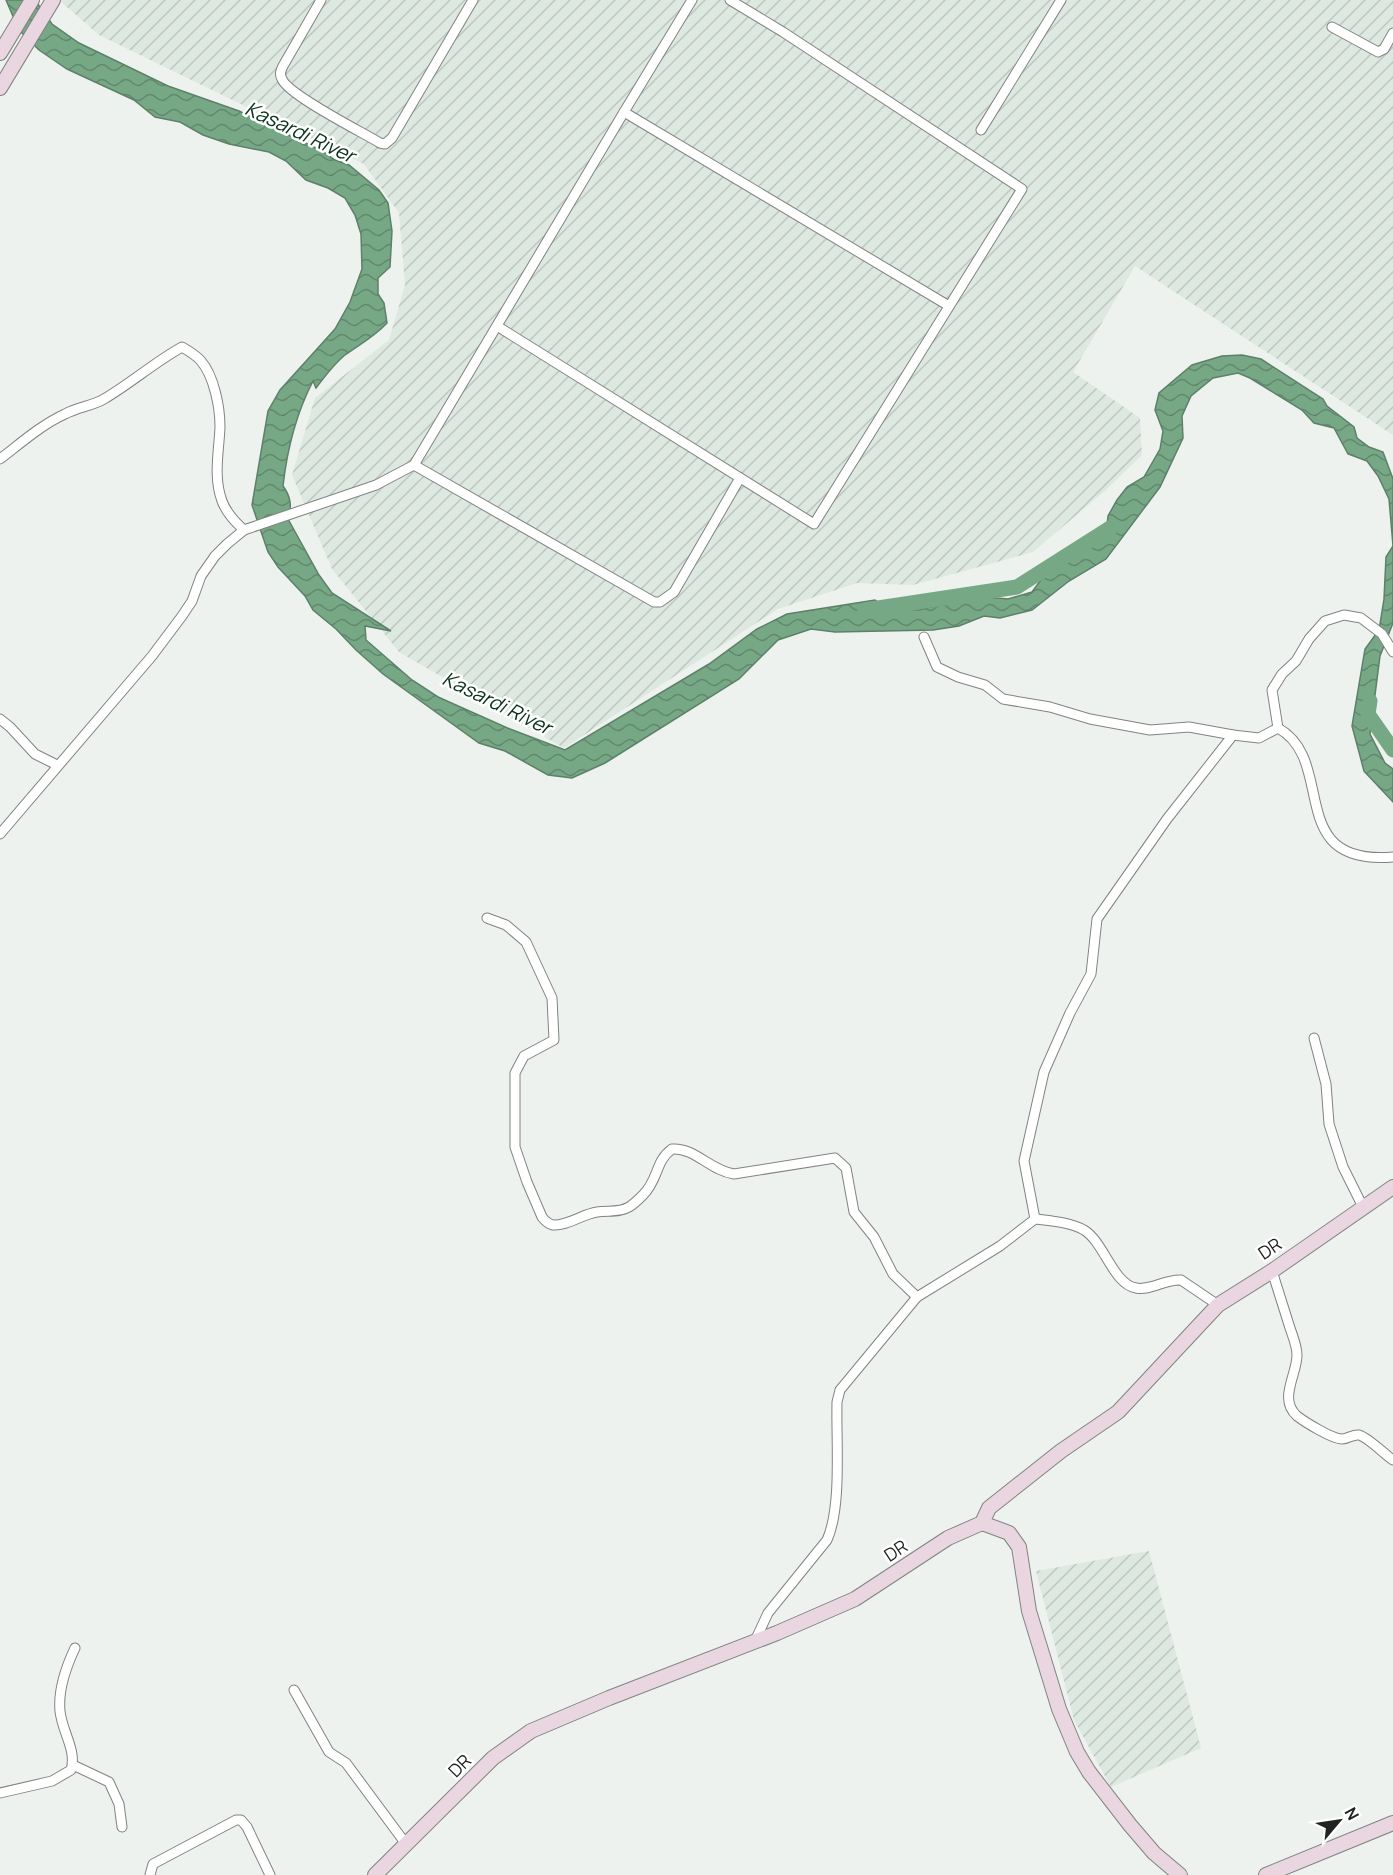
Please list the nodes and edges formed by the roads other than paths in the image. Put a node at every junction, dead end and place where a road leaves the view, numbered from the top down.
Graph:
1 (32, 0) edge
2 (53, 0) edge
3 (321, 0) edge
4 (473, 0) edge
5 (693, 0) edge
6 (730, 0) edge
7 (1061, 0) edge
8 (1332, 27) dead end
9 (1393, 33) edge
10 (0, 53) edge
11 (1, 87) edge
12 (624, 112) junction
13 (981, 130) dead end
14 (949, 306) junction
15 (497, 326) junction
16 (0, 459) edge
17 (414, 465) junction
18 (740, 478) junction
19 (244, 530) junction
20 (924, 637) dead end
21 (1393, 652) edge
22 (0, 719) edge
23 (1278, 728) junction
24 (1233, 735) junction
25 (57, 765) junction
26 (0, 834) edge
27 (1393, 857) edge
28 (487, 918) dead end
29 (1314, 1038) dead end
30 (1393, 1187) edge
31 (1363, 1207) junction
32 (1035, 1219) junction
33 (1272, 1271) junction
34 (917, 1297) junction
35 (1218, 1305) junction
36 (1393, 1460) edge
37 (982, 1522) junction
38 (755, 1641) junction
39 (75, 1648) dead end
40 (294, 1690) dead end
41 (73, 1765) junction
42 (0, 1793) edge
43 (1393, 1823) edge
44 (122, 1827) dead end
45 (406, 1844) junction
46 (1271, 1874) edge
47 (150, 1875) edge
48 (270, 1875) edge
49 (375, 1875) edge
50 (1180, 1875) edge

1 - 10 main road
2 - 11 main road
3 - 4 street
5 - 12 street
6 - 14 street
7 - 13 street
8 - 9 street
12 - 14 street
12 - 15 street
14 - 18 street
15 - 17 street
15 - 18 street
16 - 19 street
17 - 18 street
17 - 19 street
19 - 25 street
20 - 24 street
21 - 23 street
22 - 25 street
23 - 24 street
23 - 27 street
24 - 32 street
25 - 26 street
28 - 34 street
29 - 31 street
30 - 31 main road, DR
31 - 33 main road, DR
32 - 34 street
32 - 35 street
33 - 35 main road, DR
33 - 36 street
34 - 38 street
35 - 37 main road, DR
37 - 38 main road, DR
37 - 50 main road
38 - 45 main road, DR
39 - 41 street
40 - 45 street
41 - 42 street
41 - 44 street
43 - 46 main road
45 - 49 main road, DR
47 - 48 street

